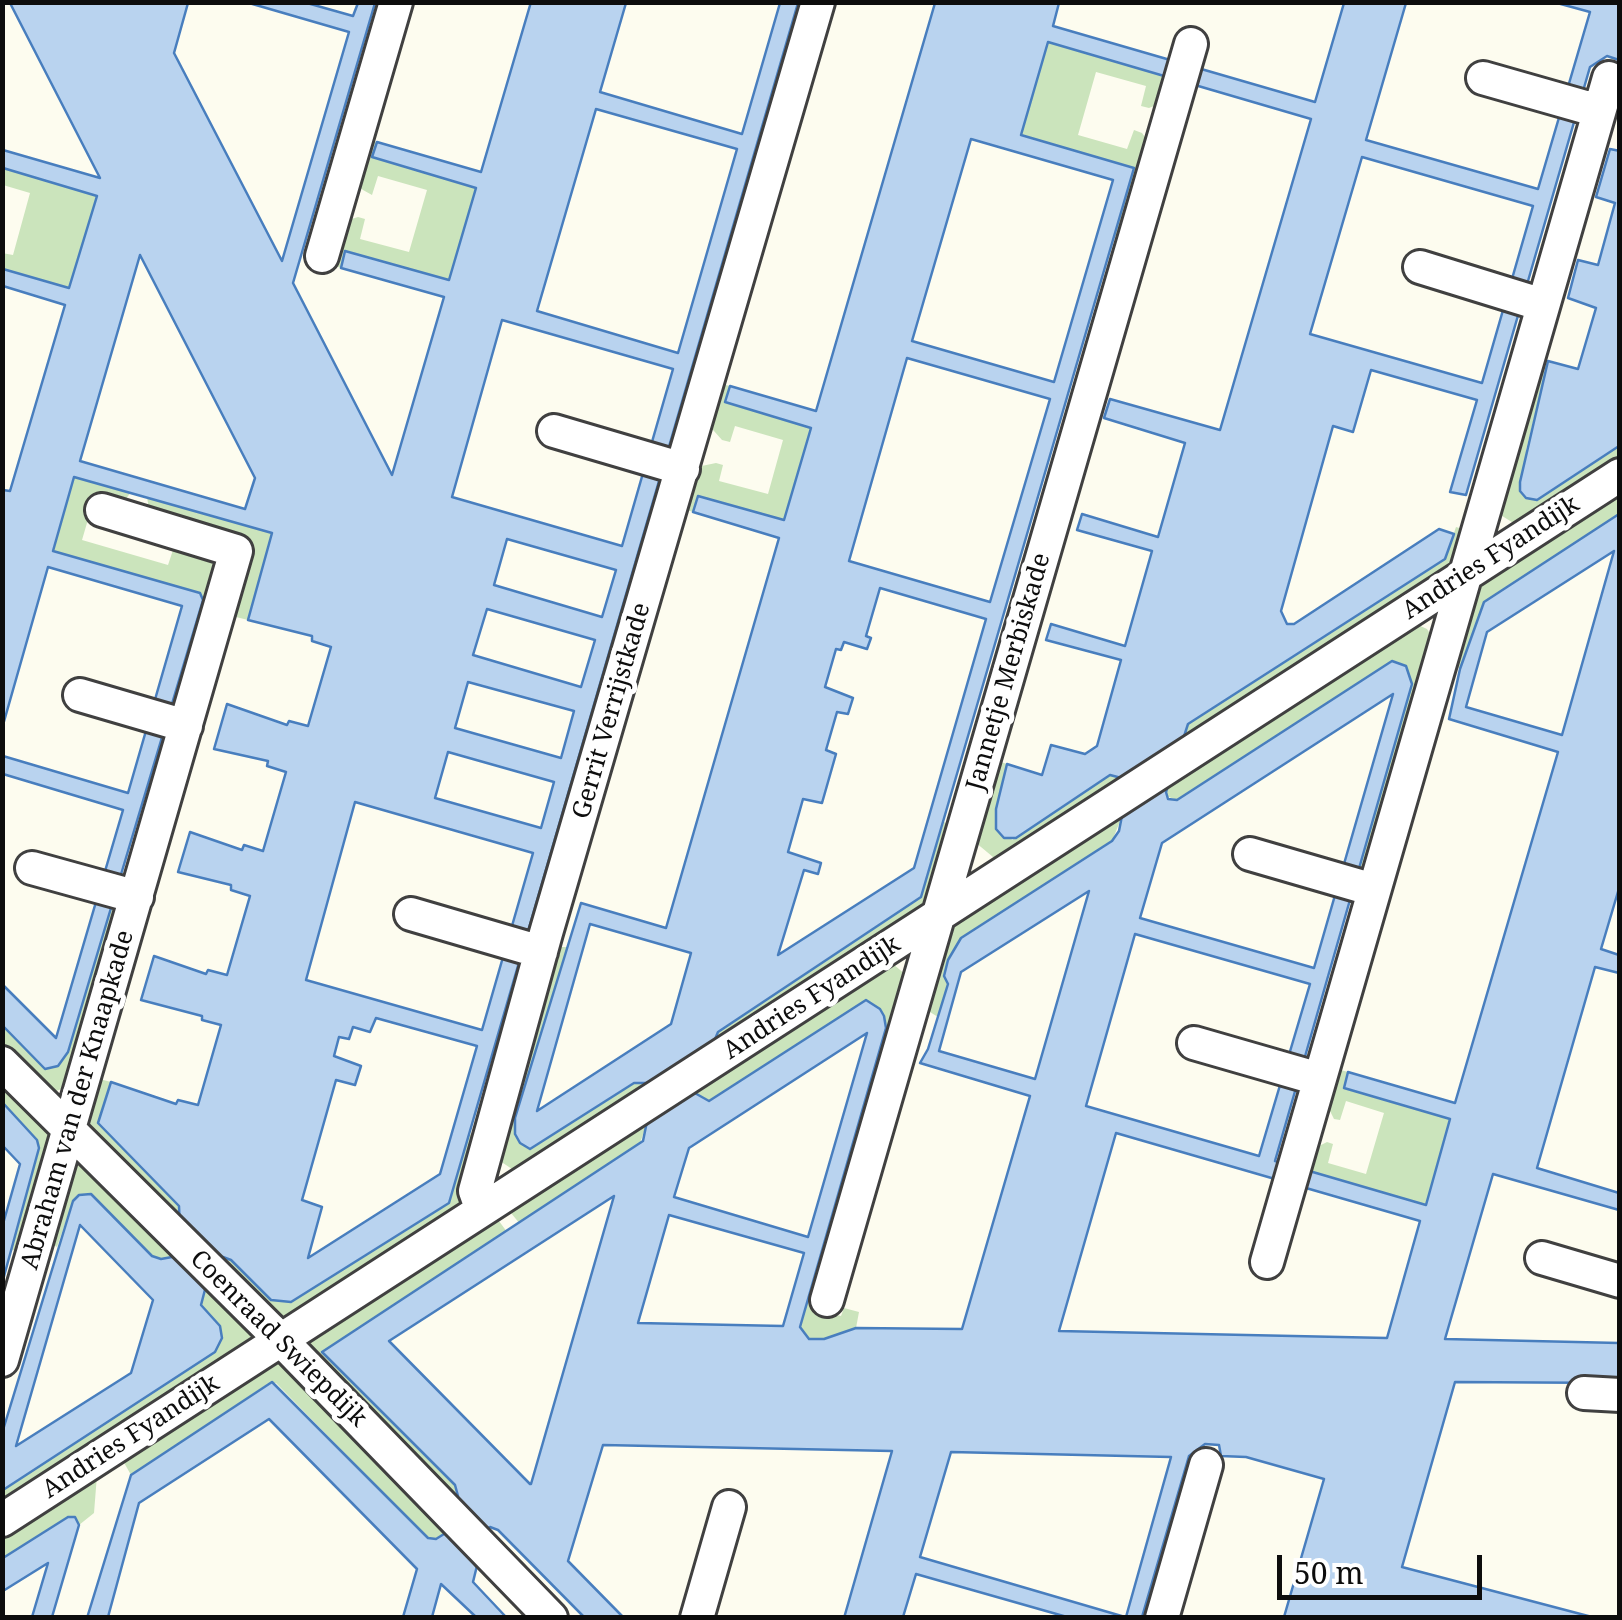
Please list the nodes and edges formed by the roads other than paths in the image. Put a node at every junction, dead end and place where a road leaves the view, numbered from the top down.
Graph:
1 (396, 2) edge
2 (818, 2) edge
3 (1192, 44) dead end
4 (1483, 78) dead end
5 (1609, 78) dead end
6 (1581, 106) junction
7 (322, 256) dead end
8 (1420, 268) dead end
9 (1525, 300) junction
10 (554, 431) dead end
11 (665, 464) junction
12 (1620, 475) edge
13 (102, 510) dead end
14 (1465, 574) junction
15 (80, 695) dead end
16 (168, 720) junction
17 (1250, 854) dead end
18 (32, 868) dead end
19 (1370, 889) junction
20 (118, 892) junction
21 (410, 914) dead end
22 (938, 918) junction
23 (524, 947) junction
24 (1194, 1043) dead end
25 (2, 1063) edge
26 (1302, 1074) junction
27 (70, 1132) junction
28 (480, 1208) junction
29 (1542, 1258) dead end
30 (1266, 1262) dead end
31 (1620, 1281) edge
32 (826, 1300) dead end
33 (281, 1340) junction
34 (2, 1360) edge
35 (1584, 1393) dead end
36 (1620, 1395) edge
37 (1206, 1465) dead end
38 (729, 1508) dead end
39 (2, 1520) edge
40 (551, 1618) edge
41 (697, 1618) edge
42 (1162, 1618) edge

1 - 7 street
2 - 11 street, Gerrit Verrijstkade
3 - 22 street, Jannetje Merbiskade
4 - 6 street
5 - 6 street
6 - 9 street
8 - 9 street
9 - 14 street
10 - 11 street
11 - 23 street, Gerrit Verrijstkade
12 - 14 street, Andries Fyandijk
13 - 16 street, Abraham van der Knaapkade
14 - 19 street
14 - 22 street, Andries Fyandijk
15 - 16 street
16 - 20 street, Abraham van der Knaapkade
17 - 19 street
18 - 20 street
19 - 26 street
20 - 27 street, Abraham van der Knaapkade
21 - 23 street
22 - 28 street, Andries Fyandijk
22 - 32 street, Jannetje Merbiskade
23 - 28 street, Gerrit Verrijstkade
24 - 26 street
25 - 27 street, Coenraad Swiepdijk
26 - 30 street
27 - 33 street, Coenraad Swiepdijk
27 - 34 street, Abraham van der Knaapkade
28 - 33 street, Andries Fyandijk
29 - 31 street
33 - 39 street, Andries Fyandijk
33 - 40 street, Coenraad Swiepdijk
35 - 36 street
37 - 42 street
38 - 41 street

